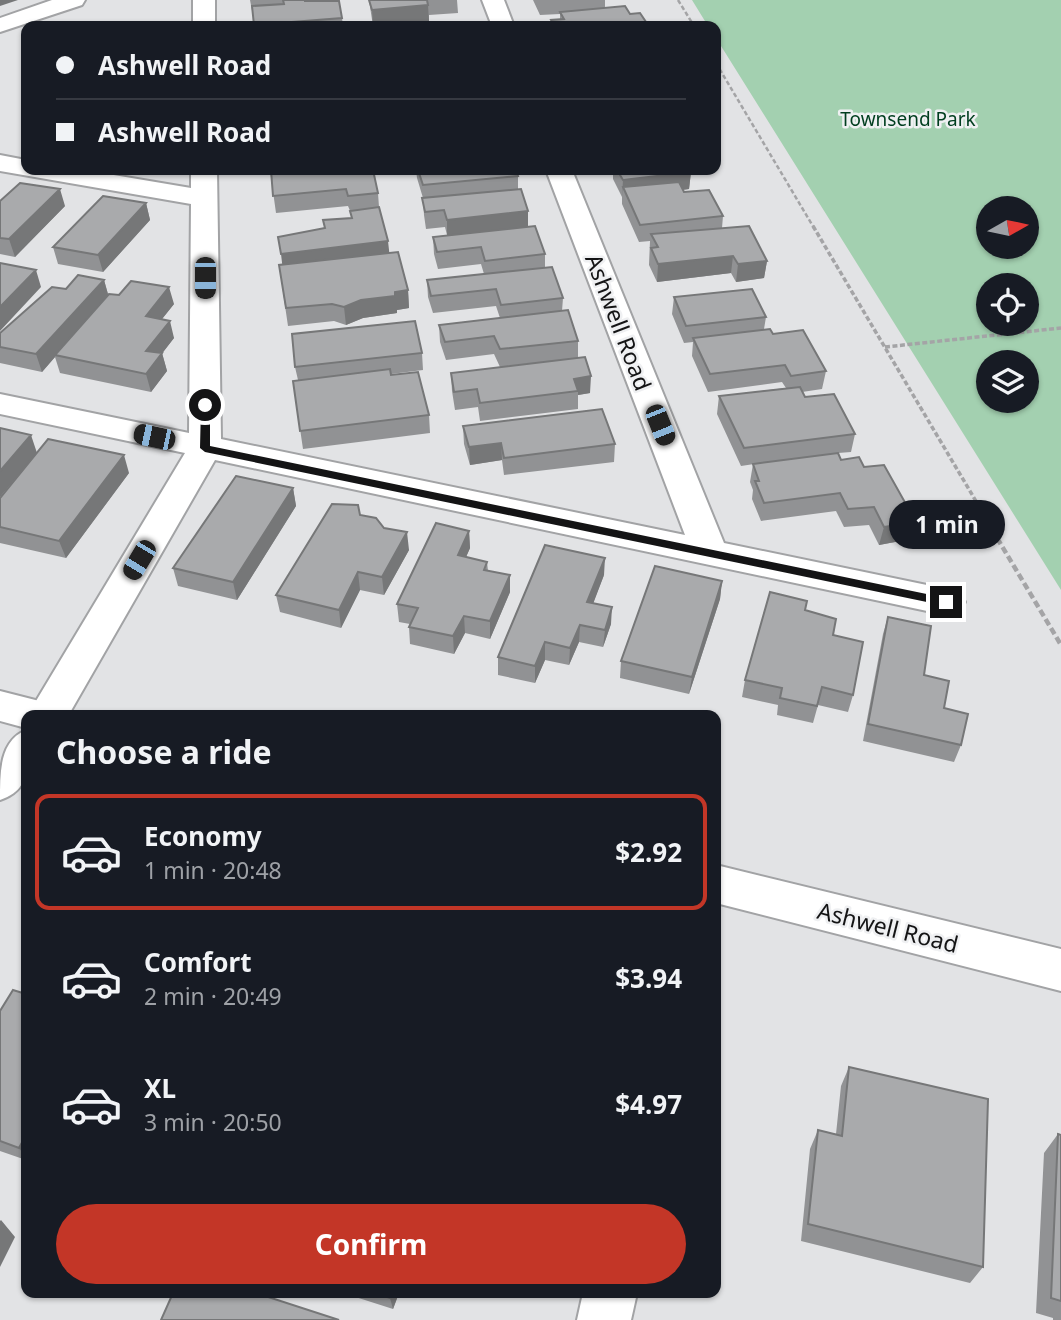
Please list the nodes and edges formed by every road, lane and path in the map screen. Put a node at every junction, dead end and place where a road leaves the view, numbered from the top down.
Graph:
1 (74, 0) edge
2 (204, 0) edge
3 (493, 0) edge
4 (678, 0) edge
5 (204, 21) edge
6 (501, 21) edge
7 (691, 21) edge
8 (0, 25) edge
9 (721, 71) edge
10 (0, 163) edge
11 (21, 167) edge
12 (97, 175) edge
13 (561, 175) edge
14 (204, 184) edge
15 (1061, 327) edge
16 (886, 347) junction
17 (0, 404) edge
18 (205, 448) junction
19 (710, 553) junction
20 (946, 602) dead end
21 (1061, 645) edge
22 (0, 706) edge
23 (51, 710) edge
24 (21, 711) edge
25 (21, 753) edge
26 (0, 783) edge
27 (721, 885) edge
28 (1061, 970) edge
29 (609, 1298) edge
30 (604, 1320) edge

1 - 8 street
2 - 5 street
3 - 6 street
4 - 7 path
9 - 16 path
10 - 11 street
12 - 14 street
13 - 19 street, Ashwell Road
14 - 18 street
15 - 16 path
16 - 21 path
17 - 18 street
18 - 19 street
18 - 23 street
19 - 20 street
22 - 24 street
25 - 26 street
27 - 28 street, Ashwell Road
29 - 30 street

